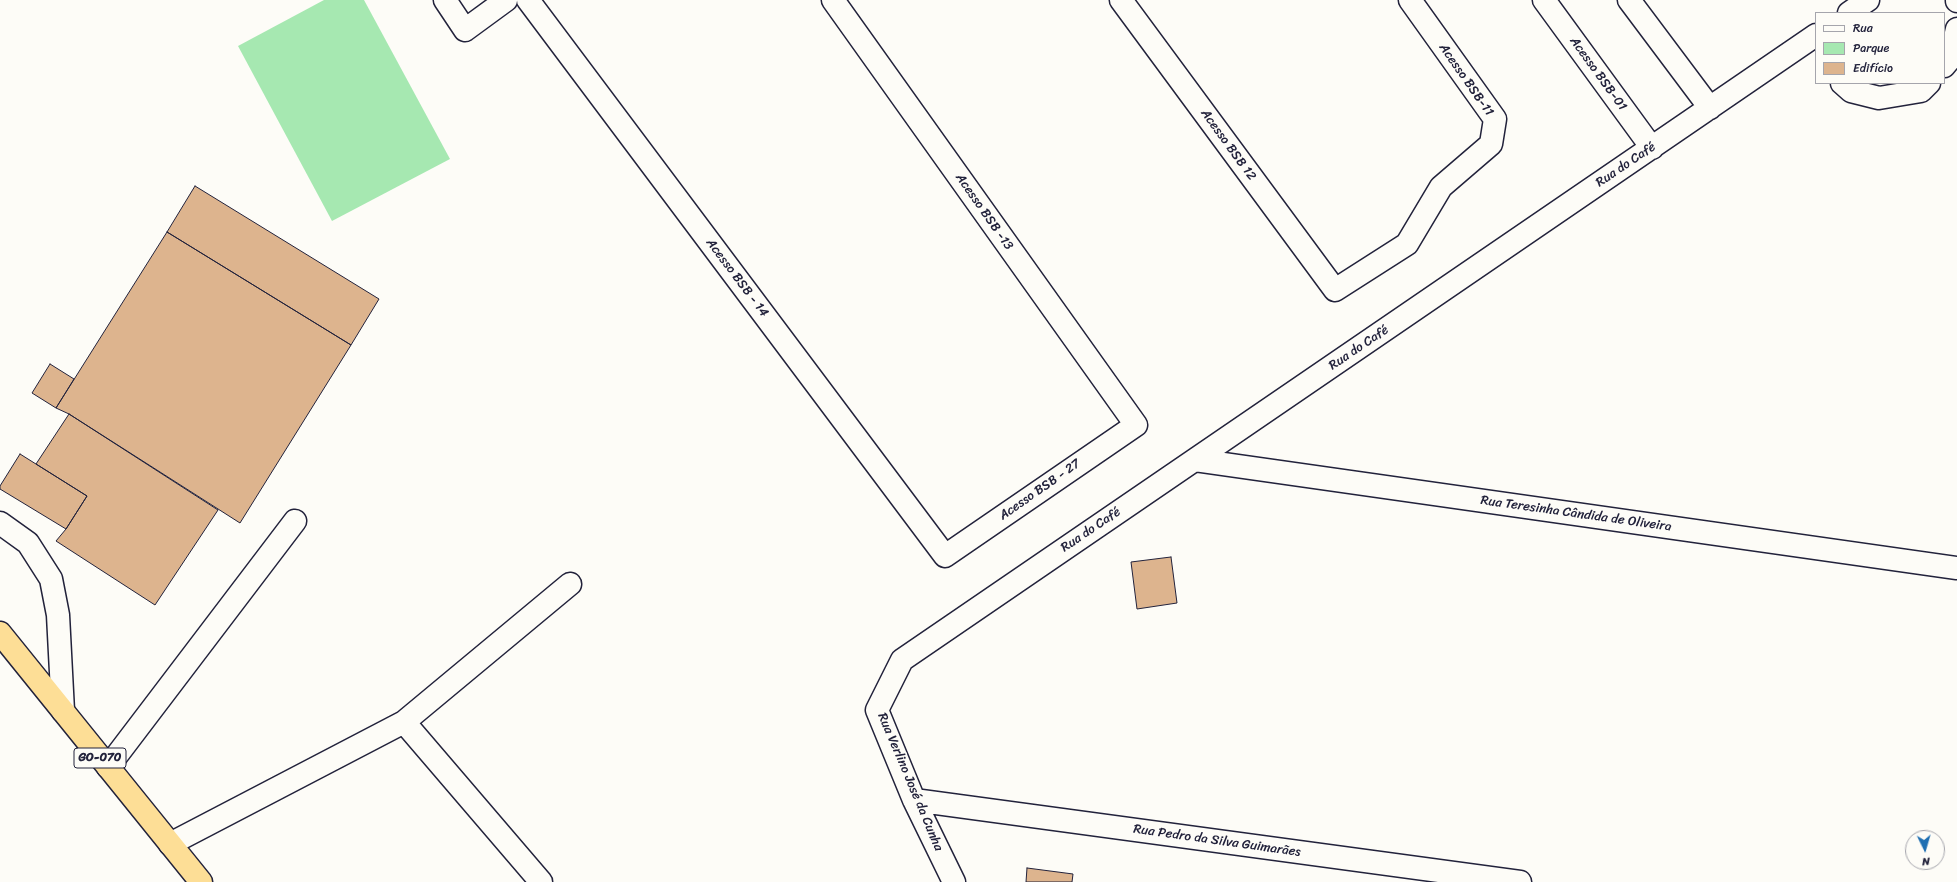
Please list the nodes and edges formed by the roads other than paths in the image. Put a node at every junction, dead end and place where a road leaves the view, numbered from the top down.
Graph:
1 (446, 0) edge
2 (506, 0) edge
3 (528, 0) edge
4 (833, 0) edge
5 (1121, 0) edge
6 (1410, 0) edge
7 (1544, 0) edge
8 (1629, 0) edge
9 (1868, 0) edge
10 (1850, 12) edge
11 (1957, 29) edge
12 (1813, 44) edge
13 (1945, 65) edge
14 (1843, 84) edge
15 (1928, 84) edge
16 (1710, 108) junction
17 (1652, 148) junction
18 (1335, 290) joint
19 (1136, 425) joint
20 (1195, 460) junction
21 (294, 521) dead end
22 (0, 523) edge
23 (945, 556) joint
24 (1957, 568) edge
25 (570, 584) dead end
26 (0, 633) edge
27 (902, 660) joint
28 (63, 711) junction
29 (404, 722) junction
30 (108, 767) junction
31 (914, 800) junction
32 (170, 844) junction
33 (201, 882) edge
34 (541, 882) edge
35 (954, 882) edge
36 (1520, 882) edge

1 - 2 street
3 - 23 street, Acesso BSB - 14
4 - 19 street, Acesso BSB -13
5 - 18 street, Acesso BSB 12
6 - 18 street, Acesso BSB-11
7 - 17 street, Acesso BSB-01
8 - 16 street
9 - 10 street
11 - 13 street
12 - 16 street, Rua do Café
14 - 15 street
16 - 17 street, Rua do Café
17 - 20 street, Rua do Café
19 - 23 street, Acesso BSB - 27
20 - 24 street, Rua Teresinha Cândida de Oliveira
20 - 27 street, Rua do Café
21 - 30 street
22 - 28 street
25 - 29 street
26 - 28 highway, GO-070
27 - 31 street, Rua Verlino José da Cunha
28 - 30 highway, GO-070
29 - 32 street
29 - 34 street
30 - 32 highway, GO-070
31 - 35 street, Rua Verlino José da Cunha
31 - 36 street, Rua Pedro da Silva Guimarães
32 - 33 highway, GO-070

